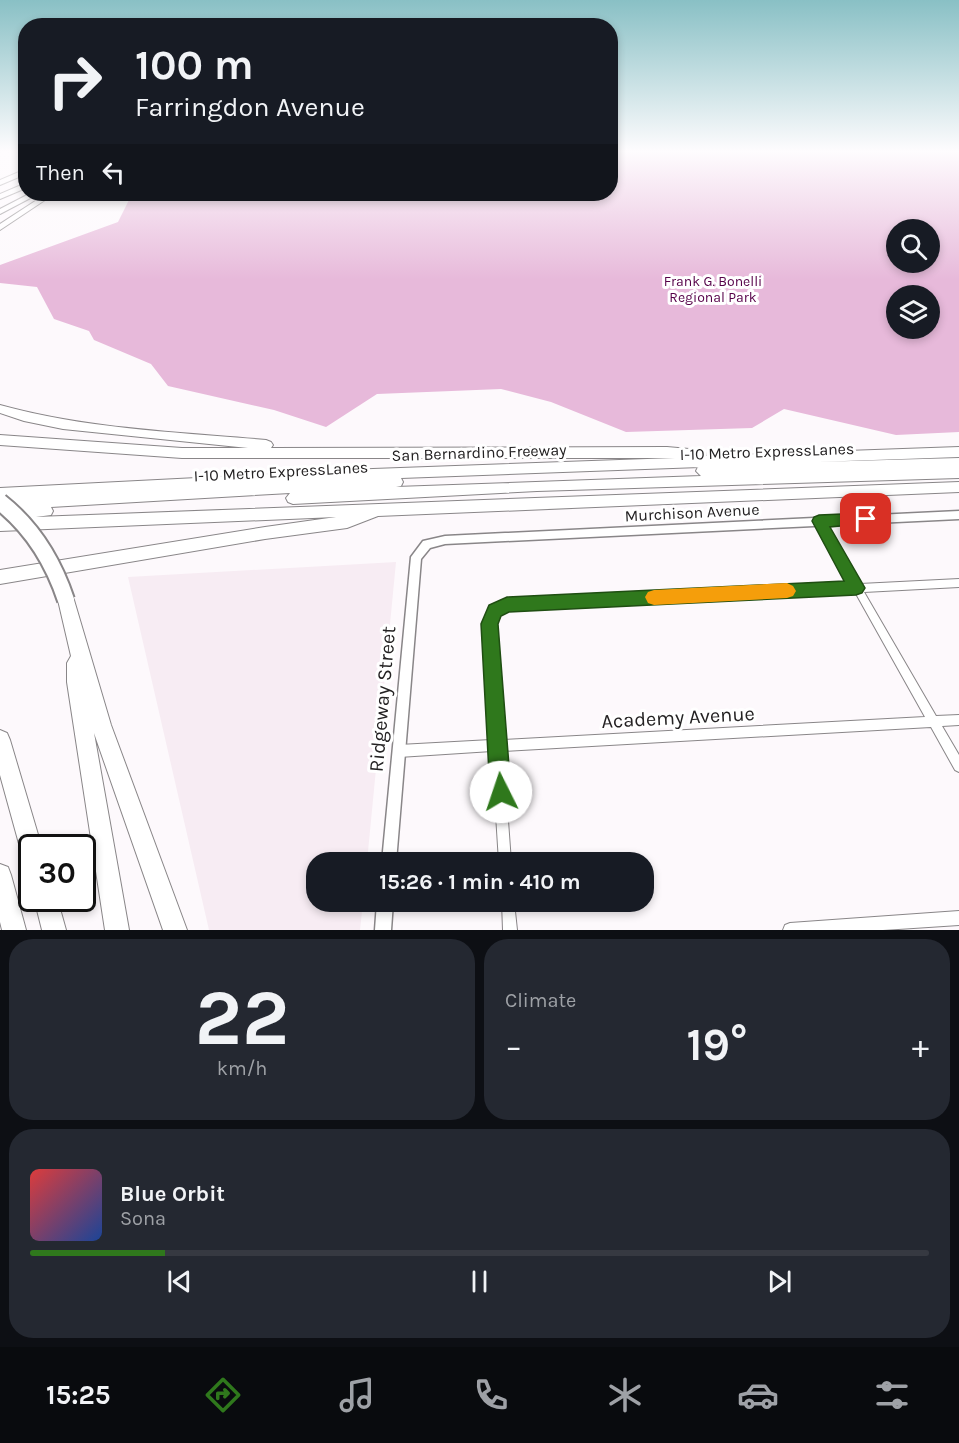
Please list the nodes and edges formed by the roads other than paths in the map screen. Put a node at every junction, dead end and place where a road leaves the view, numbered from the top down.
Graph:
1 (16, 193) edge
2 (20, 201) edge
3 (40, 201) edge
4 (0, 203) edge
5 (0, 213) edge
6 (0, 228) edge
7 (0, 409) edge
8 (0, 440) edge
9 (325, 452) junction
10 (959, 452) edge
11 (747, 460) junction
12 (959, 463) edge
13 (959, 473) edge
14 (959, 487) edge
15 (0, 494) edge
16 (0, 503) edge
17 (382, 508) junction
18 (0, 513) edge
19 (959, 515) edge
20 (819, 521) junction
21 (0, 525) edge
22 (428, 544) joint
23 (0, 577) edge
24 (959, 583) edge
25 (856, 588) junction
26 (76, 648) junction
27 (959, 720) edge
28 (933, 722) junction
29 (0, 740) edge
30 (498, 745) junction
31 (399, 751) junction
32 (959, 766) edge
33 (27, 834) edge
34 (390, 852) edge
35 (504, 852) edge
36 (0, 875) edge
37 (49, 912) edge
38 (384, 912) edge
39 (509, 912) edge
40 (959, 918) edge
41 (14, 930) edge
42 (54, 930) edge
43 (117, 930) edge
44 (176, 930) edge
45 (383, 930) edge
46 (510, 930) edge
47 (790, 930) edge

1 - 4 highway
2 - 5 highway
3 - 6 highway
7 - 9 highway
8 - 9 highway
9 - 11 highway
10 - 11 highway, San Bernardino Freeway
11 - 15 highway, San Bernardino Freeway
12 - 16 highway, I-10 Metro ExpressLanes
13 - 18 highway, I-10 Metro ExpressLanes
14 - 17 highway
16 - 26 highway, bridge
17 - 21 highway
17 - 23 highway
19 - 20 street, Murchison Avenue
20 - 22 street, Murchison Avenue
20 - 25 street
22 - 31 street, Ridgeway Street
24 - 25 street
25 - 28 street
25 - 30 street
26 - 43 highway
26 - 44 highway
27 - 28 street, Academy Avenue
28 - 30 street, Academy Avenue
28 - 32 street
29 - 33 highway
30 - 31 street, Academy Avenue
30 - 35 street
31 - 34 street, Ridgeway Street
36 - 41 highway
37 - 42 highway
38 - 45 street
39 - 46 street
40 - 47 street

